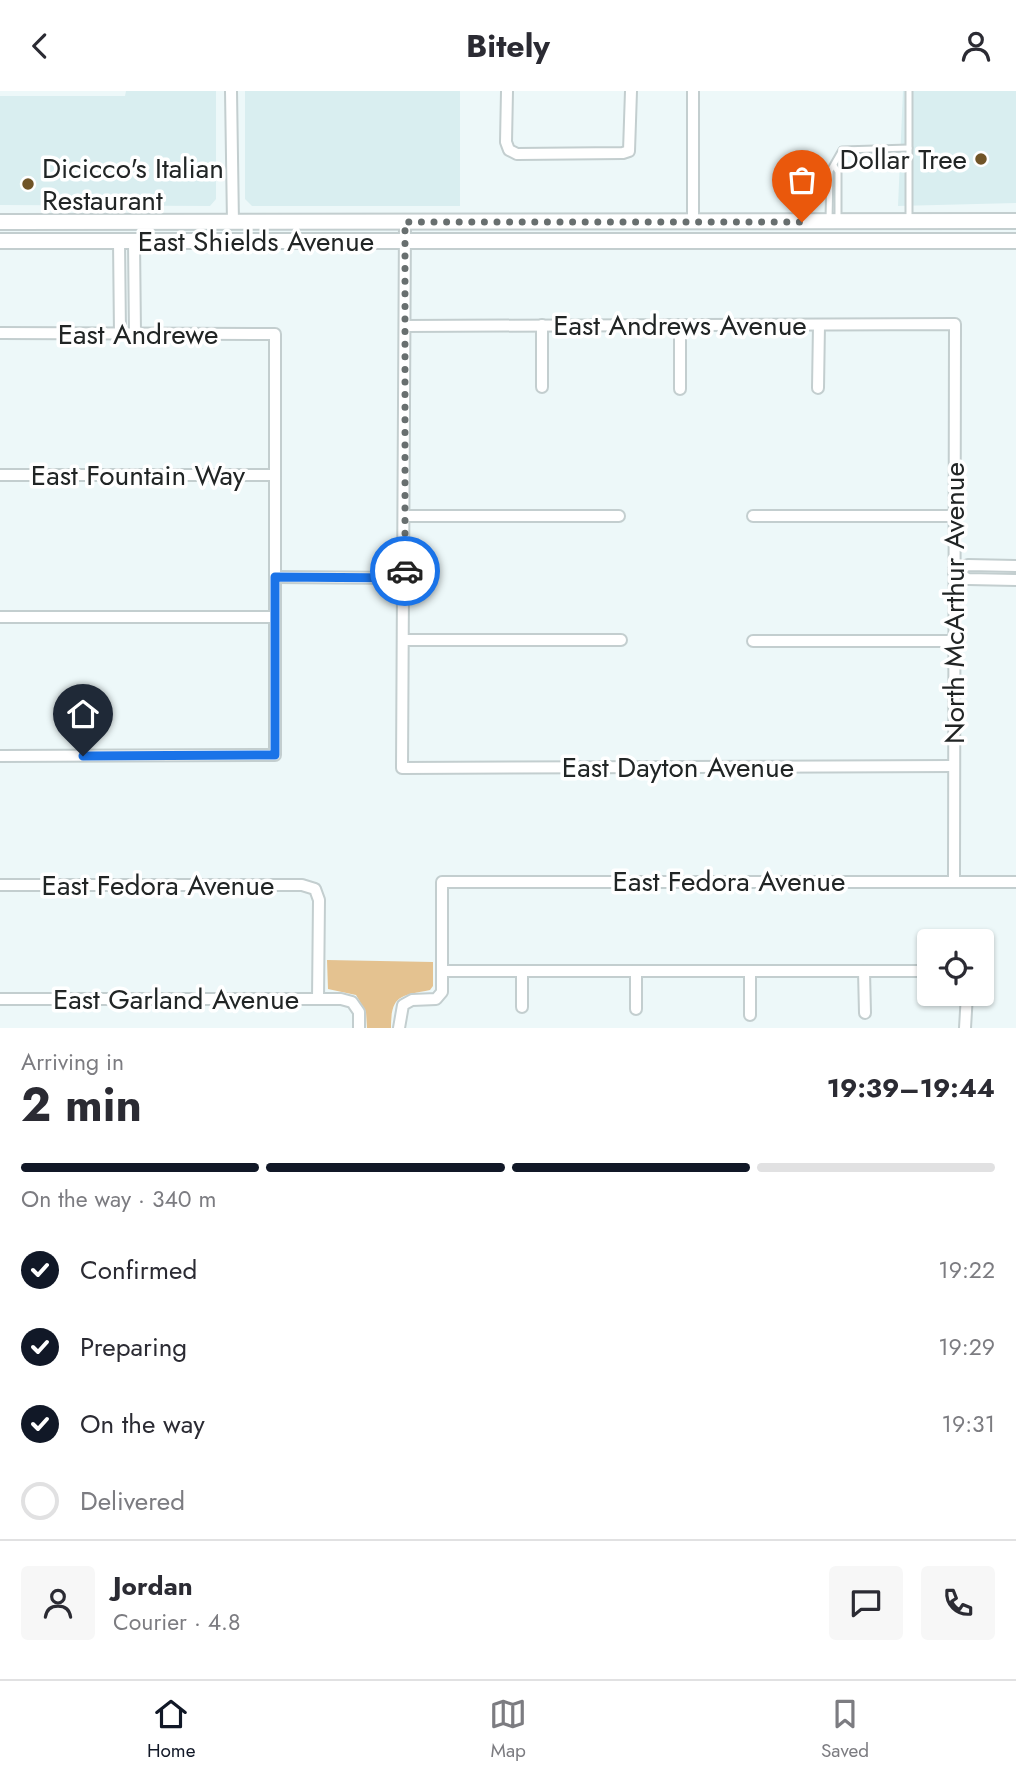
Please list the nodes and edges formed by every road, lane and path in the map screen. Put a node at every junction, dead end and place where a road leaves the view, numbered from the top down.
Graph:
1 (232, 91) edge
2 (507, 91) edge
3 (631, 91) edge
4 (693, 91) edge
5 (909, 91) edge
6 (909, 148) junction
7 (909, 221) junction
8 (1016, 221) edge
9 (0, 222) edge
10 (405, 222) junction
11 (693, 222) junction
12 (833, 222) junction
13 (233, 223) junction
14 (558, 240) junction
15 (696, 240) junction
16 (0, 241) edge
17 (127, 241) junction
18 (405, 241) junction
19 (1016, 241) edge
20 (955, 324) joint
21 (405, 325) junction
22 (542, 325) junction
23 (680, 325) junction
24 (819, 325) junction
25 (0, 333) edge
26 (120, 334) junction
27 (135, 334) junction
28 (542, 387) dead end
29 (818, 388) dead end
30 (680, 389) dead end
31 (0, 475) edge
32 (275, 475) junction
33 (404, 516) junction
34 (619, 516) dead end
35 (753, 516) dead end
36 (954, 516) junction
37 (1016, 566) edge
38 (954, 572) junction
39 (275, 577) junction
40 (405, 578) junction
41 (1016, 580) edge
42 (0, 617) edge
43 (275, 617) junction
44 (404, 640) junction
45 (621, 640) dead end
46 (753, 641) dead end
47 (954, 641) junction
48 (0, 756) edge
49 (954, 766) junction
50 (954, 881) junction
51 (1016, 882) edge
52 (0, 885) edge
53 (442, 971) junction
54 (522, 971) junction
55 (636, 971) junction
56 (750, 971) junction
57 (864, 971) junction
58 (917, 971) edge
59 (0, 999) edge
60 (318, 999) junction
61 (966, 1006) edge
62 (522, 1007) dead end
63 (636, 1009) dead end
64 (865, 1013) dead end
65 (750, 1015) dead end
66 (359, 1028) edge
67 (399, 1028) edge
68 (965, 1028) edge

1 - 13 street
2 - 3 street
4 - 11 street
5 - 6 lane
6 - 7 lane
6 - 12 lane
7 - 8 main road, East Shields Avenue
7 - 12 main road, East Shields Avenue
9 - 13 main road, East Shields Avenue
10 - 11 main road, East Shields Avenue
10 - 13 main road, East Shields Avenue
10 - 18 street
11 - 12 main road, East Shields Avenue
11 - 14 main road
12 - 15 main road
14 - 15 main road, East Shields Avenue
14 - 18 main road, East Shields Avenue
15 - 19 main road, East Shields Avenue
16 - 17 main road, East Shields Avenue
17 - 18 main road, East Shields Avenue
17 - 26 street
17 - 27 street
18 - 21 street
20 - 24 street, East Andrews Avenue
20 - 36 street, North McArthur Avenue
21 - 22 street, East Andrews Avenue
21 - 33 street
22 - 23 street, East Andrews Avenue
22 - 28 street
23 - 24 street, East Andrews Avenue
23 - 30 street
24 - 29 street
25 - 26 street, East Andrewe
26 - 27 street, East Andrewe
27 - 32 street, East Andrewe
31 - 32 street, East Fountain Way
32 - 39 street
33 - 34 street
33 - 40 street
35 - 36 street
36 - 38 street, North McArthur Avenue
37 - 38 street
38 - 41 street
38 - 47 street, North McArthur Avenue
39 - 40 street
39 - 43 street
40 - 44 street
42 - 43 street
43 - 48 street
44 - 45 street
44 - 49 street, East Dayton Avenue
46 - 47 street
47 - 49 street, North McArthur Avenue
49 - 50 street, North McArthur Avenue
50 - 51 street, East Fedora Avenue
50 - 53 street, East Fedora Avenue
52 - 60 street, East Fedora Avenue
53 - 54 street
53 - 67 street
54 - 55 street
54 - 62 street
55 - 56 street
55 - 63 street
56 - 57 street
56 - 65 street
57 - 58 street
57 - 64 street
59 - 60 street, East Garland Avenue
60 - 66 street, East Garland Avenue
61 - 68 street

